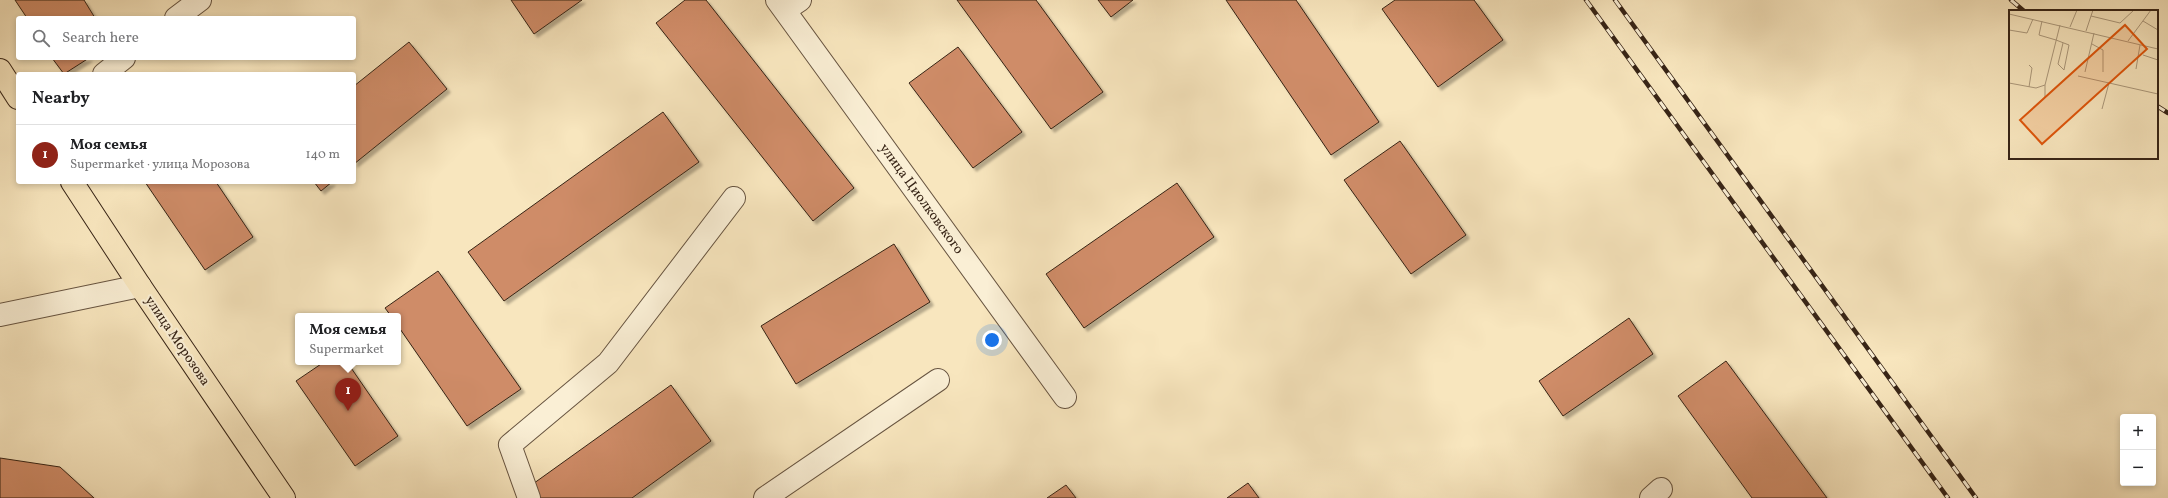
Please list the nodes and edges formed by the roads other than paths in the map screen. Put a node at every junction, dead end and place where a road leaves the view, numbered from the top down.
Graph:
1 (200, 0) edge
2 (787, 3) edge
3 (179, 16) edge
4 (122, 60) edge
5 (0, 70) edge
6 (106, 72) edge
7 (16, 95) edge
8 (73, 184) edge
9 (734, 198) dead end
10 (140, 286) junction
11 (0, 315) edge
12 (938, 380) dead end
13 (1066, 397) dead end
14 (284, 498) edge
15 (529, 498) edge
16 (765, 498) edge

1 - 3 street
2 - 13 street, улица Циолковского
4 - 6 street
5 - 7 main road
8 - 10 main road, улица Морозова
9 - 15 street
10 - 11 street
10 - 14 main road, улица Морозова
12 - 16 street

